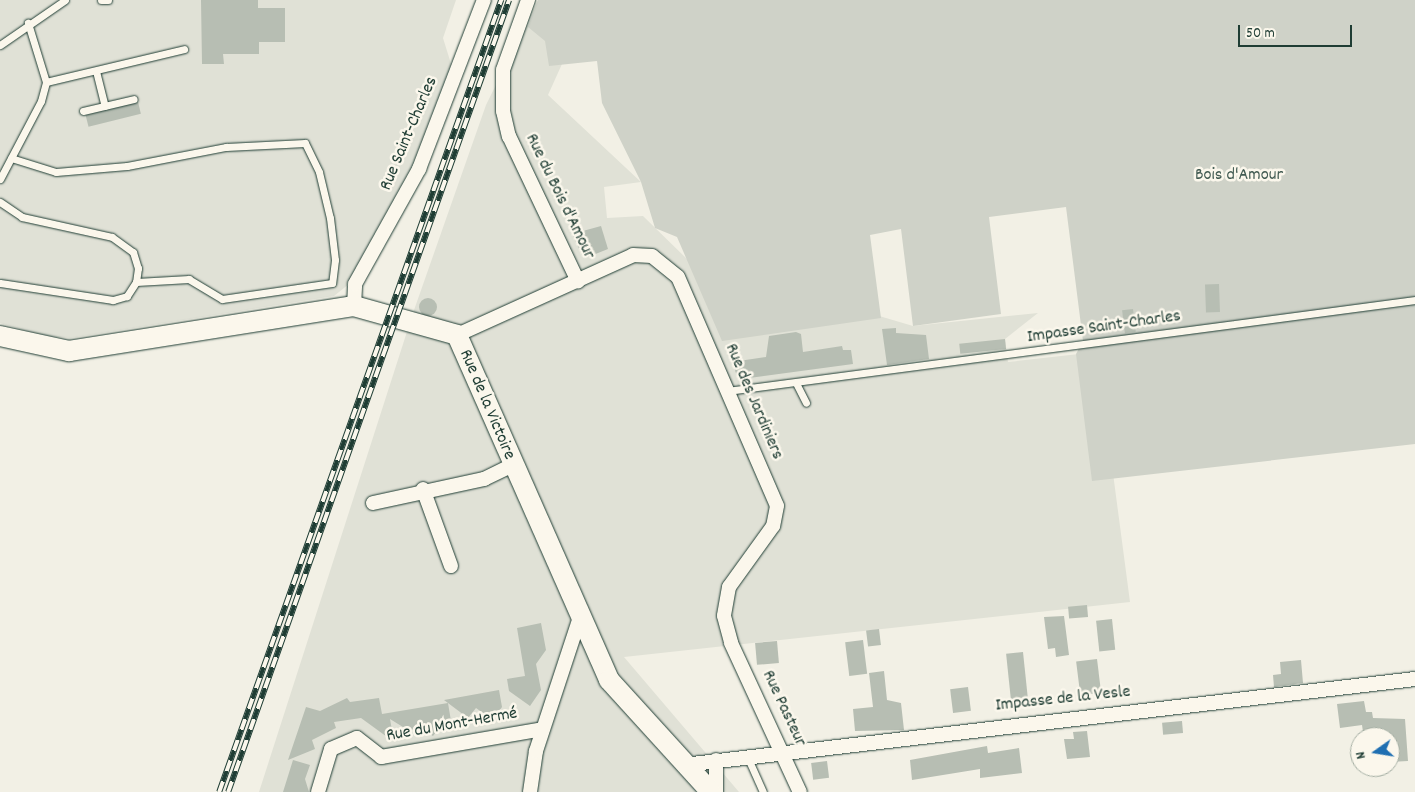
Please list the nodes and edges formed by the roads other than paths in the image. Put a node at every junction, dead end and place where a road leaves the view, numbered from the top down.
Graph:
1 (65, 0) edge
2 (101, 0) edge
3 (108, 0) edge
4 (484, 0) edge
5 (528, 0) edge
6 (28, 23) junction
7 (0, 45) edge
8 (184, 49) dead end
9 (96, 71) junction
10 (46, 82) junction
11 (134, 99) dead end
12 (105, 106) junction
13 (83, 111) dead end
14 (11, 158) junction
15 (0, 179) edge
16 (0, 202) edge
17 (578, 281) junction
18 (136, 282) junction
19 (0, 283) edge
20 (1415, 300) edge
21 (354, 306) junction
22 (456, 334) junction
23 (0, 336) edge
24 (796, 382) junction
25 (727, 391) junction
26 (806, 403) dead end
27 (511, 466) junction
28 (423, 489) junction
29 (373, 503) dead end
30 (451, 566) dead end
31 (579, 620) junction
32 (731, 643) joint
33 (1415, 679) edge
34 (542, 730) junction
35 (781, 751) junction
36 (747, 756) junction
37 (716, 760) junction
38 (684, 765) junction
39 (318, 792) edge
40 (530, 792) edge
41 (711, 792) edge
42 (716, 792) edge
43 (763, 792) edge
44 (800, 792) edge

1 - 6 lane
2 - 3 lane
4 - 21 street, Rue Saint-Charles
5 - 17 street, Rue du Bois d'Amour
6 - 7 lane
6 - 10 lane
8 - 9 lane
9 - 10 lane
9 - 12 lane
10 - 14 lane
11 - 12 lane
12 - 13 lane
14 - 15 lane
14 - 18 lane
16 - 18 lane
17 - 22 street, Rue du Bois d'Amour
17 - 25 street, Rue des Jardiniers
18 - 19 lane
20 - 24 lane, Impasse Saint-Charles
21 - 22 street, Rue de la Victoire
21 - 23 street, Rue de la Victoire
22 - 27 street, Rue de la Victoire
24 - 25 lane, Impasse Saint-Charles
24 - 26 lane
25 - 32 street, Rue des Jardiniers
27 - 28 street
27 - 31 street, Rue de la Victoire
28 - 29 street
28 - 30 street
31 - 34 street
31 - 38 street, Rue de la Victoire
32 - 35 street, Rue Pasteur
33 - 35 street, Impasse de la Vesle
34 - 39 street, Rue du Mont-Hermé
34 - 40 street
35 - 36 street, Impasse de la Vesle
35 - 44 street, Rue Pasteur
36 - 37 street, Impasse de la Vesle
36 - 43 lane
37 - 38 street, Impasse de la Vesle
37 - 42 street
38 - 41 street, Rue de la Victoire

